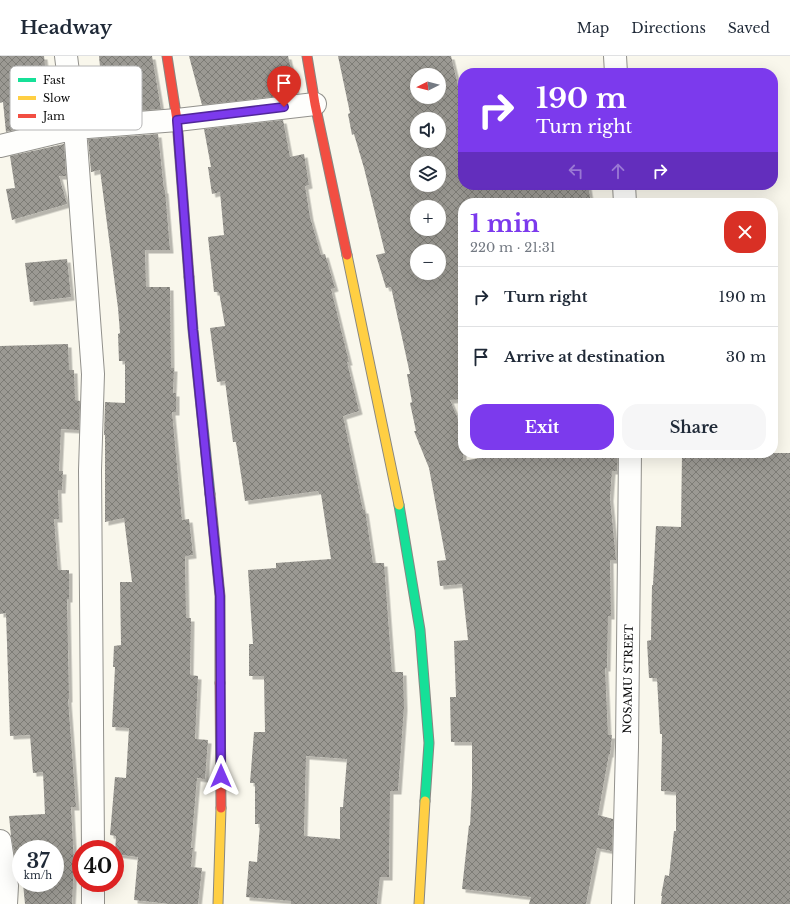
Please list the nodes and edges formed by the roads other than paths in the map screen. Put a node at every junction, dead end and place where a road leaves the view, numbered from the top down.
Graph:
1 (66, 56) edge
2 (167, 56) edge
3 (307, 56) edge
4 (615, 56) edge
5 (67, 66) edge
6 (616, 68) edge
7 (315, 104) junction
8 (177, 120) junction
9 (142, 123) edge
10 (67, 130) edge
11 (75, 130) edge
12 (0, 146) edge
13 (630, 458) edge
14 (0, 840) edge
15 (93, 840) edge
16 (93, 892) edge
17 (6, 904) edge
18 (93, 904) edge
19 (218, 904) edge
20 (419, 904) edge
21 (623, 904) edge

1 - 5 street
2 - 8 street
3 - 7 street
4 - 6 street
7 - 8 street
7 - 20 street
8 - 9 street
8 - 19 street
10 - 12 street
11 - 15 street
13 - 21 street, NOSAMU STREET
14 - 17 street
16 - 18 street

